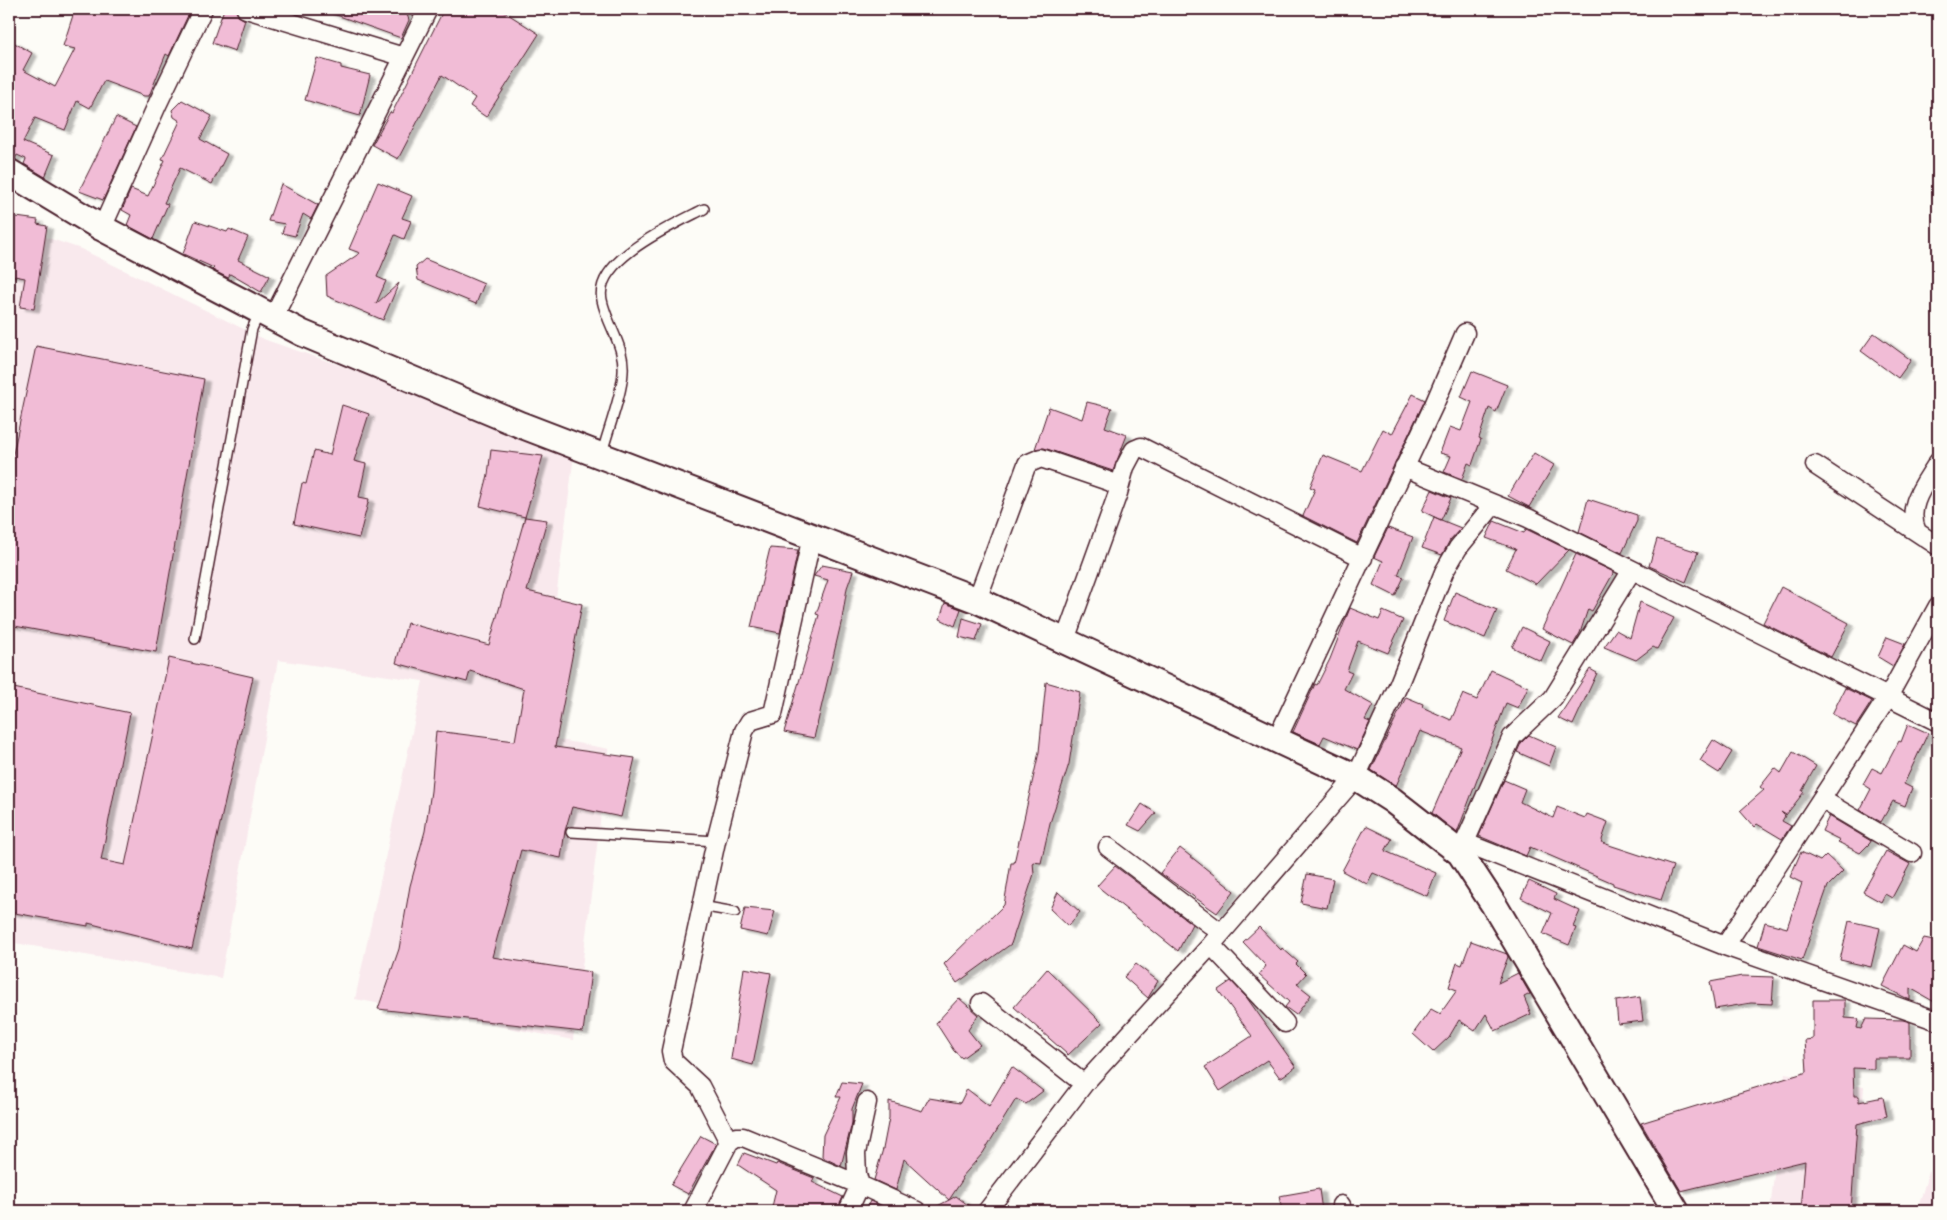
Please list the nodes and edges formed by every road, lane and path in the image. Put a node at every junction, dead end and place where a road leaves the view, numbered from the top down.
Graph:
1 (204, 9) edge
2 (246, 9) edge
3 (428, 9) edge
4 (404, 57) junction
5 (9, 172) edge
6 (704, 209) dead end
7 (102, 228) junction
8 (267, 314) junction
9 (1465, 332) dead end
10 (601, 456) junction
11 (1938, 462) edge
12 (1815, 465) dead end
13 (1404, 467) junction
14 (1118, 488) junction
15 (1494, 504) junction
16 (1918, 532) junction
17 (812, 536) junction
18 (1938, 546) edge
19 (1363, 558) junction
20 (1632, 570) junction
21 (977, 600) junction
22 (1938, 606) edge
23 (195, 639) dead end
24 (1065, 640) junction
25 (1888, 697) junction
26 (1938, 722) edge
27 (1277, 739) junction
28 (1356, 777) junction
29 (1821, 799) junction
30 (572, 832) dead end
31 (716, 841) junction
32 (1108, 848) dead end
33 (1463, 848) junction
34 (1912, 853) dead end
35 (701, 906) junction
36 (735, 912) dead end
37 (1215, 938) junction
38 (1726, 946) junction
39 (981, 1003) dead end
40 (1938, 1021) edge
41 (1285, 1023) dead end
42 (1084, 1084) junction
43 (867, 1102) dead end
44 (729, 1142) junction
45 (860, 1185) junction
46 (693, 1211) edge
47 (848, 1211) edge
48 (917, 1211) edge
49 (986, 1211) edge
50 (1676, 1211) edge

1 - 7 street
2 - 4 street
3 - 4 street
4 - 8 street
5 - 7 street
6 - 10 lane
7 - 8 street
8 - 10 street
8 - 23 lane
9 - 13 street
10 - 17 street
11 - 16 street
12 - 16 street
13 - 15 street
13 - 19 street
14 - 19 street
14 - 21 street
14 - 24 street
15 - 20 street
15 - 28 street
16 - 18 street
17 - 21 street
17 - 31 street
19 - 27 street
20 - 25 street
20 - 33 street
21 - 24 street
22 - 25 street
24 - 27 street
25 - 26 street
25 - 29 street
27 - 28 street
28 - 33 street
28 - 37 street
29 - 34 street
29 - 38 street
30 - 31 lane
31 - 35 street
32 - 37 street
33 - 38 street
33 - 50 street
35 - 36 lane
35 - 44 street
37 - 41 street
37 - 42 street
38 - 40 street
39 - 42 street
42 - 49 street
43 - 45 street
44 - 45 street
44 - 46 street
45 - 47 street
45 - 48 street

